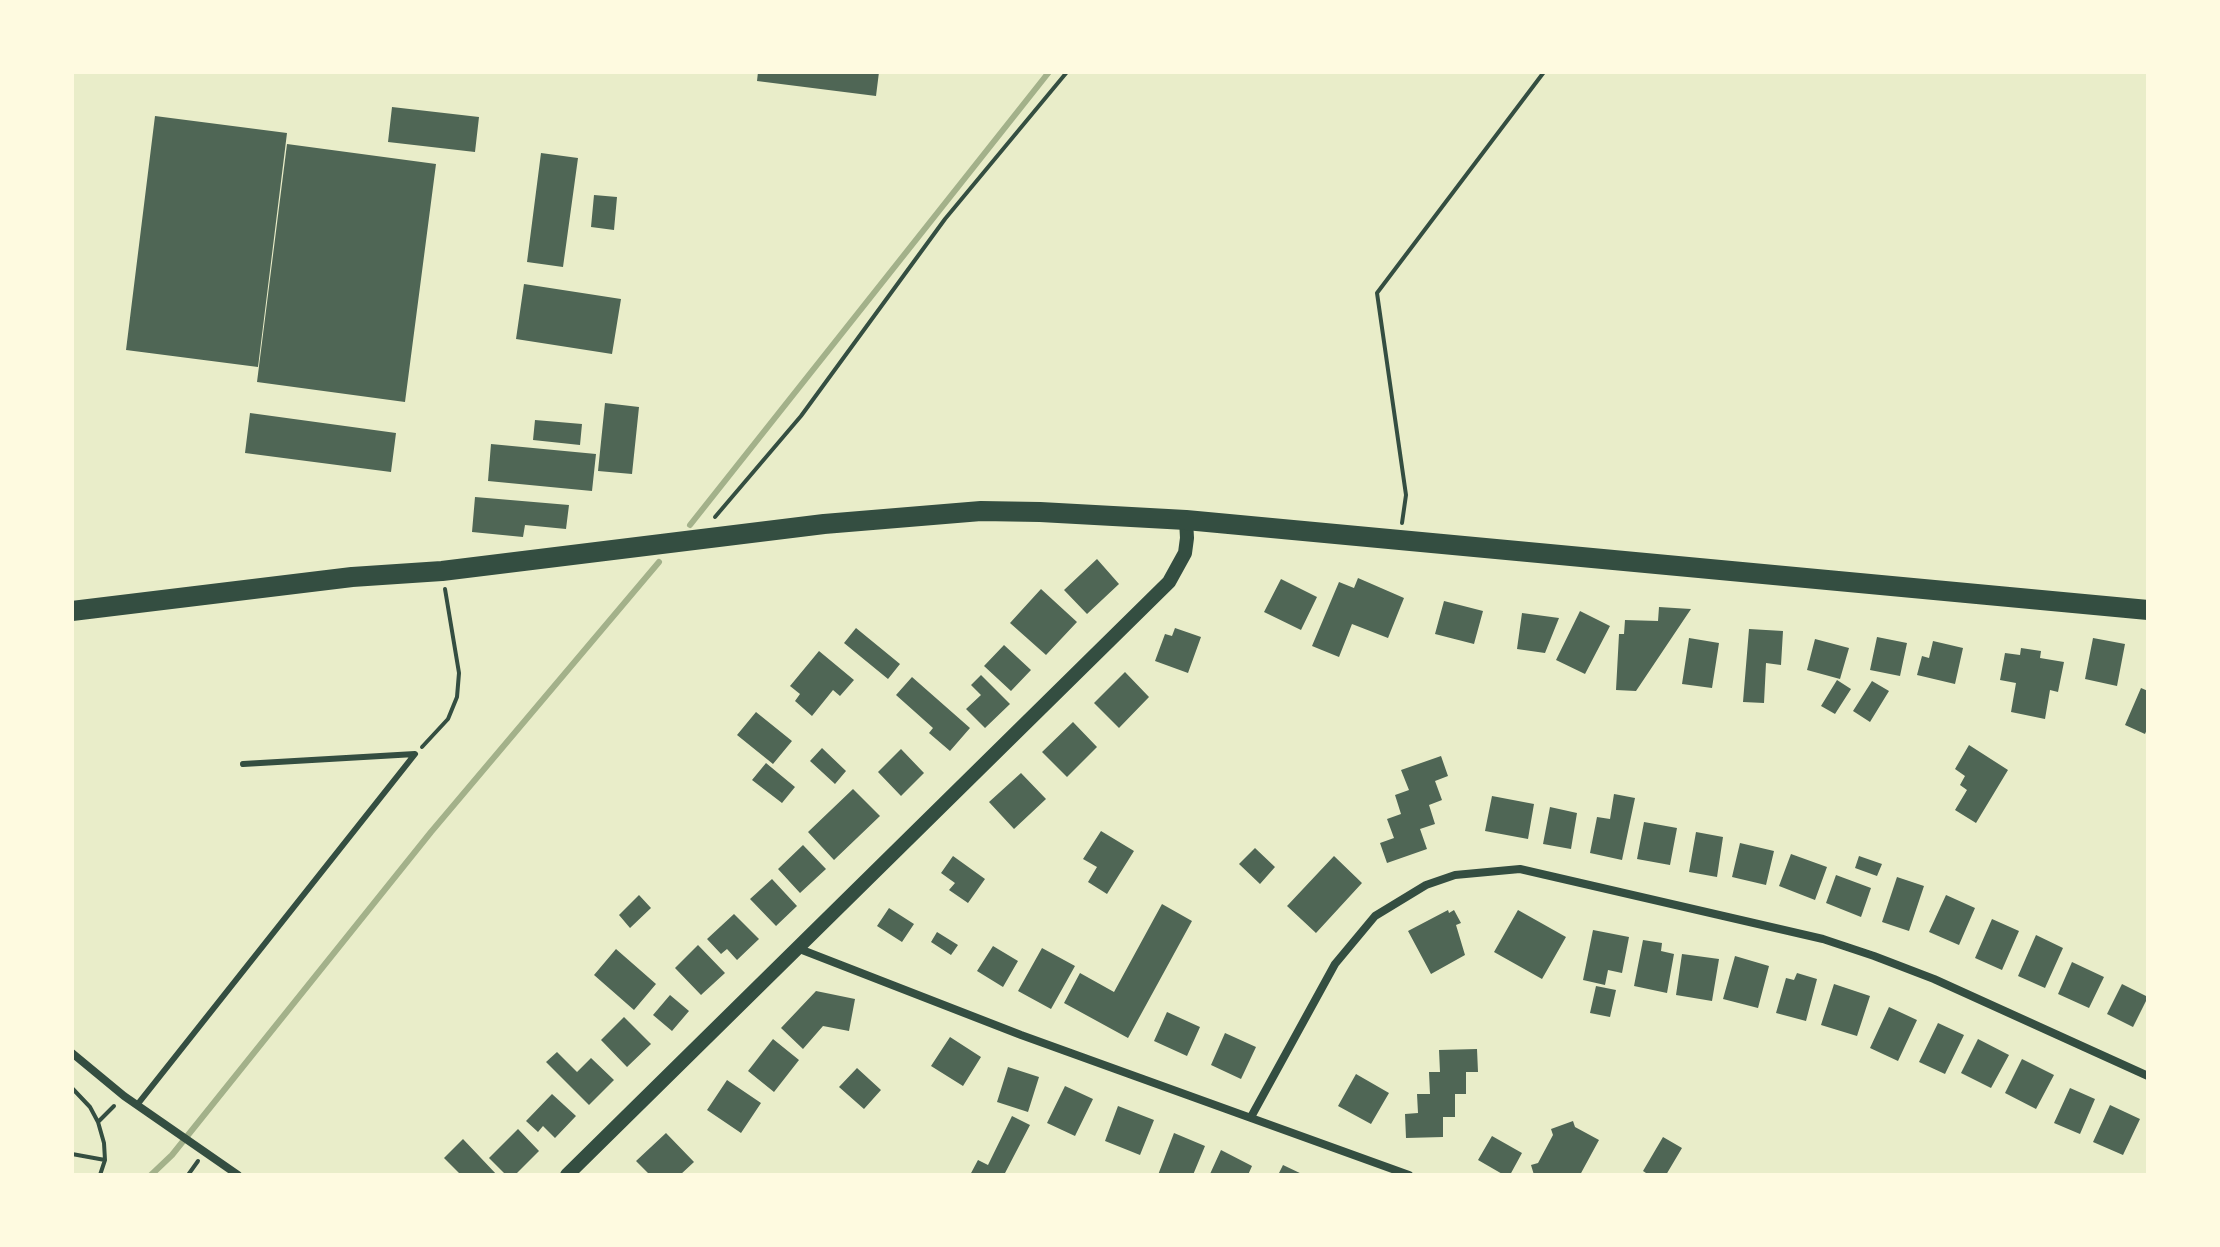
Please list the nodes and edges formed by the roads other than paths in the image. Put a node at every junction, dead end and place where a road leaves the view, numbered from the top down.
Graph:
1 (1186, 520) junction
2 (2148, 610) edge
3 (72, 611) edge
4 (243, 764) dead end
5 (797, 948) junction
6 (72, 1053) edge
7 (2148, 1076) edge
8 (137, 1105) junction
9 (1251, 1117) junction
10 (238, 1175) edge
11 (567, 1175) edge
12 (1409, 1175) edge

1 - 2 main road
1 - 3 main road
1 - 5 street
4 - 8 lane
5 - 9 street
5 - 11 street
6 - 8 street
7 - 9 street
8 - 10 street
9 - 12 street

